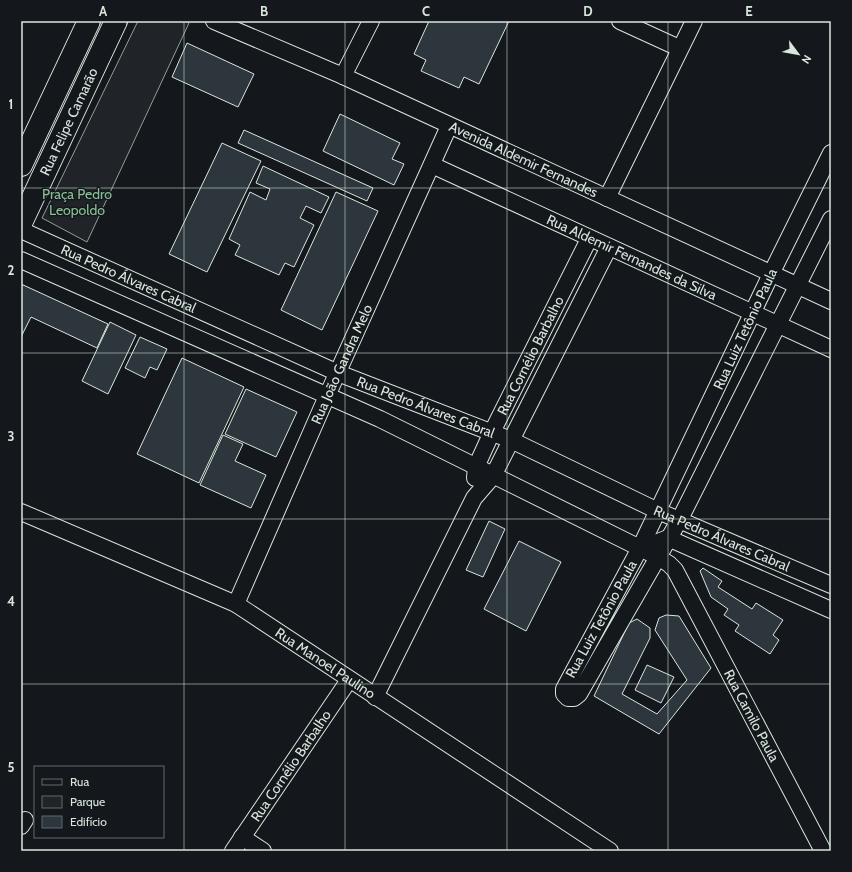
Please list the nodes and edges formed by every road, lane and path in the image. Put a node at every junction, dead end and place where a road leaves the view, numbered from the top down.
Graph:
1 (89, 21) edge
2 (116, 21) edge
3 (214, 21) edge
4 (371, 21) edge
5 (620, 21) edge
6 (694, 21) edge
7 (679, 48) junction
8 (343, 76) junction
9 (449, 126) junction
10 (831, 153) edge
11 (21, 165) edge
12 (432, 165) junction
13 (607, 198) junction
14 (831, 219) edge
15 (21, 223) edge
16 (21, 230) edge
17 (589, 238) junction
18 (609, 247) junction
19 (21, 260) edge
20 (771, 274) junction
21 (798, 286) junction
22 (831, 301) edge
23 (752, 312) junction
24 (777, 323) junction
25 (831, 349) edge
26 (338, 373) junction
27 (327, 396) junction
28 (492, 432) junction
29 (511, 440) junction
30 (476, 467) junction
31 (493, 476) junction
32 (474, 498) junction
33 (658, 511) junction
34 (21, 512) edge
35 (680, 519) junction
36 (668, 538) junction
37 (640, 548) junction
38 (658, 556) junction
39 (680, 580) joint
40 (831, 585) edge
41 (236, 604) junction
42 (831, 610) edge
43 (349, 680) junction
44 (375, 697) junction
45 (242, 837) junction
46 (823, 849) edge
47 (233, 851) edge
48 (263, 851) edge
49 (610, 851) edge

1 - 11 main road, Rua Felipe Camarão
2 - 15 main road, Rua Felipe Camarão
3 - 8 street, Avenida Aldemir Fernandes
4 - 8 street
5 - 7 street
6 - 7 street
7 - 13 street
8 - 9 street, Avenida Aldemir Fernandes
9 - 12 street, Rua João Gandra Melo
9 - 13 street, Avenida Aldemir Fernandes
10 - 20 street, Rua Luiz Tetônio Paula
12 - 17 street, Rua Aldemir Fernandes da Silva
12 - 26 street, Rua João Gandra Melo
13 - 20 street, Avenida Aldemir Fernandes
14 - 21 street, Rua Luiz Tetônio Paula
16 - 26 street, Rua Pedro Álvares Cabral
17 - 18 street, Rua Aldemir Fernandes da Silva
17 - 28 street, Rua Cornélio Barbalho
18 - 23 street, Rua Aldemir Fernandes da Silva
18 - 29 street, Rua Cornélio Barbalho
19 - 27 street, Rua Pedro Álvares Cabral
20 - 21 street, Avenida Aldemir Fernandes
20 - 23 street, Rua Luiz Tetônio Paula
21 - 22 street, Avenida Aldemir Fernandes
21 - 24 street, Rua Luiz Tetônio Paula
23 - 24 street, Rua Aldemir Fernandes da Silva
23 - 33 street, Rua Luiz Tetônio Paula
24 - 25 street, Rua Aldemir Fernandes da Silva
24 - 35 street, Rua Luiz Tetônio Paula
26 - 27 street, Rua João Gandra Melo
26 - 28 street, Rua Pedro Álvares Cabral
27 - 30 street, Rua Pedro Álvares Cabral
27 - 41 street, Rua João Gandra Melo
28 - 29 street, Rua Pedro Álvares Cabral
28 - 30 street, Rua Cornélio Barbalho
29 - 31 street, Rua Cornélio Barbalho
29 - 33 street, Rua Pedro Álvares Cabral
30 - 31 street, Rua Pedro Álvares Cabral
30 - 32 street, Rua Cornélio Barbalho
31 - 32 street, Rua Cornélio Barbalho
31 - 37 street, Rua Pedro Álvares Cabral
32 - 44 street, Rua Cornélio Barbalho
33 - 35 street, Rua Pedro Álvares Cabral
33 - 37 street, Rua Luiz Tetônio Paula
34 - 41 street, Rua Manoel Paulino
35 - 36 street, Rua Luiz Tetônio Paula
35 - 40 street, Rua Pedro Álvares Cabral
36 - 37 street
36 - 38 street, Rua Luiz Tetônio Paula
36 - 42 street, Rua Pedro Álvares Cabral
37 - 38 street, Rua Pedro Álvares Cabral
37 - 38 street, Rua Luiz Tetônio Paula
38 - 39 street, Rua Pedro Álvares Cabral
39 - 46 street, Rua Camilo Paula
41 - 43 street, Rua Manoel Paulino
43 - 44 street, Rua Manoel Paulino
43 - 45 street, Rua Cornélio Barbalho
44 - 49 street, Rua Manoel Paulino
45 - 47 street, Rua Cornélio Barbalho
45 - 48 street

